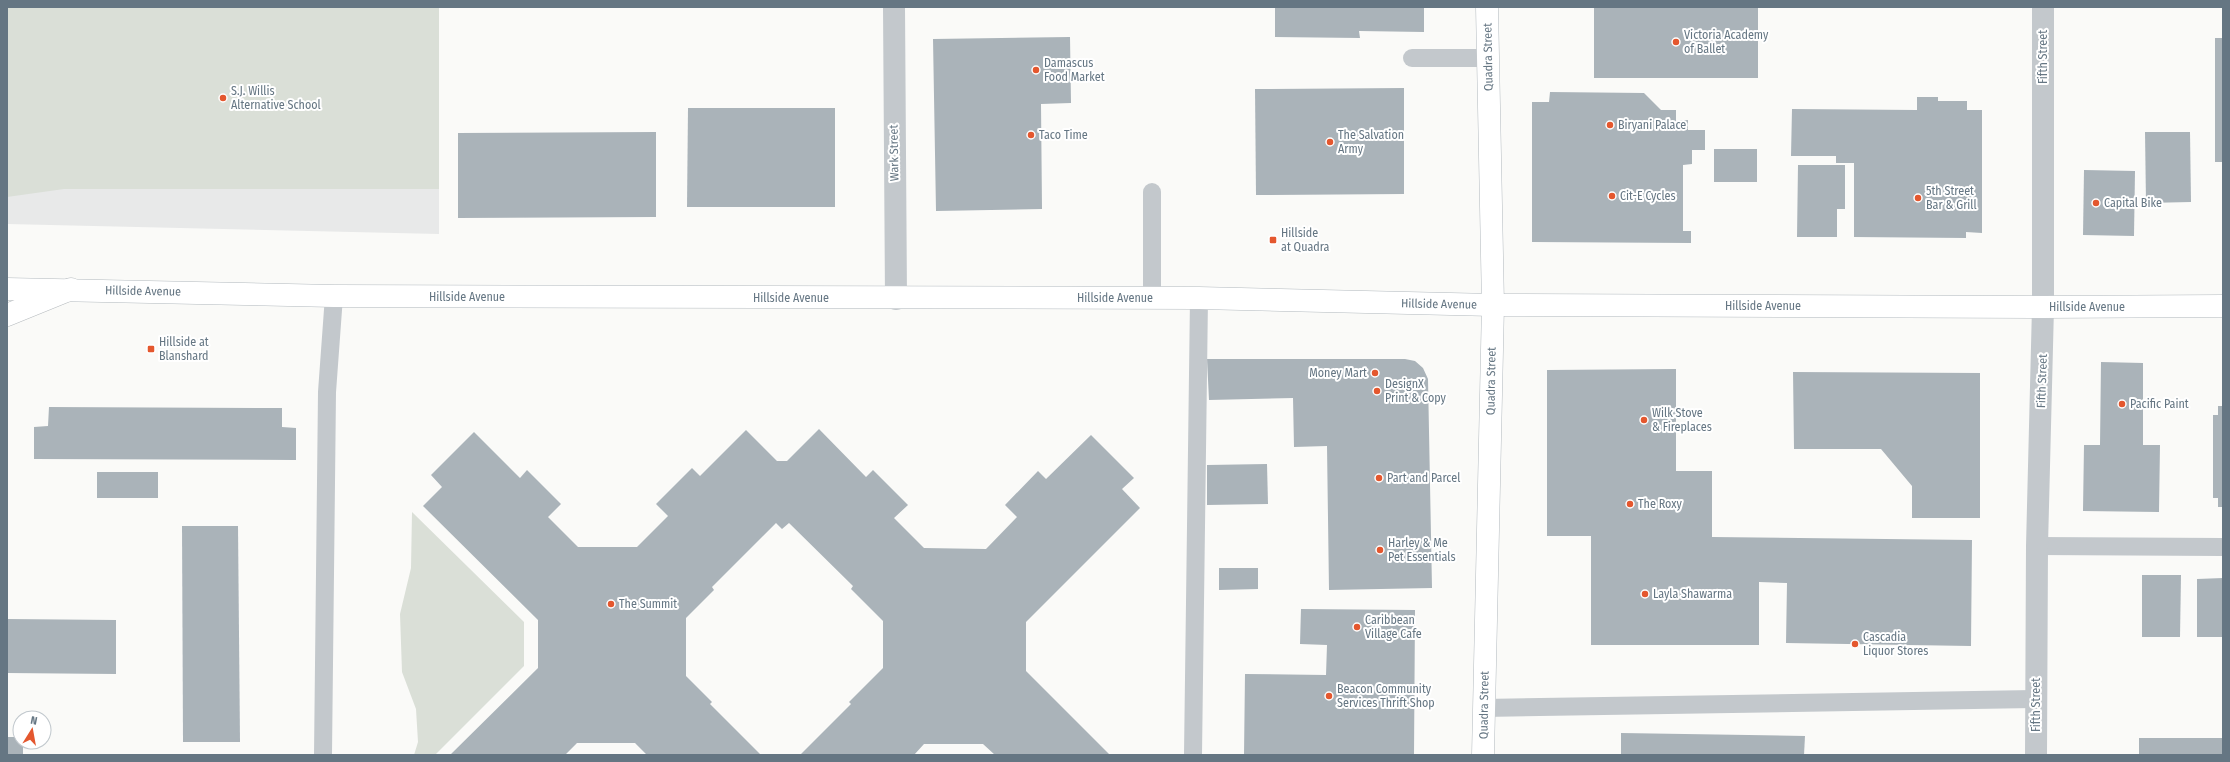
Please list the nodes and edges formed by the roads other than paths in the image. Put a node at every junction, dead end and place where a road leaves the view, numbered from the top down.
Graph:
1 (894, 7) edge
2 (1487, 7) edge
3 (2043, 7) edge
4 (1412, 58) dead end
5 (1488, 58) junction
6 (1152, 192) dead end
7 (7, 289) edge
8 (71, 289) junction
9 (334, 296) junction
10 (1152, 298) junction
11 (1199, 298) junction
12 (896, 299) junction
13 (1493, 305) junction
14 (2223, 306) edge
15 (2043, 307) junction
16 (7, 315) edge
17 (2037, 546) junction
18 (2223, 547) edge
19 (2036, 699) junction
20 (1483, 708) junction
21 (323, 755) edge
22 (1193, 755) edge
23 (1483, 755) edge
24 (2036, 755) edge

1 - 12 street, Wark Street
2 - 5 main road, Quadra Street
3 - 15 street, Fifth Street
4 - 5 lane
5 - 13 main road, Quadra Street
6 - 10 lane
7 - 8 main road, Hillside Avenue
8 - 9 main road, Hillside Avenue
8 - 16 main road
9 - 12 main road, Hillside Avenue
9 - 21 lane
10 - 11 main road, Hillside Avenue
10 - 12 main road, Hillside Avenue
11 - 13 main road, Hillside Avenue
11 - 22 lane
13 - 15 main road, Hillside Avenue
13 - 20 main road, Quadra Street
14 - 15 main road, Hillside Avenue
15 - 17 street, Fifth Street
17 - 18 lane
17 - 19 street, Fifth Street
19 - 20 lane
19 - 24 street, Fifth Street
20 - 23 main road, Quadra Street

